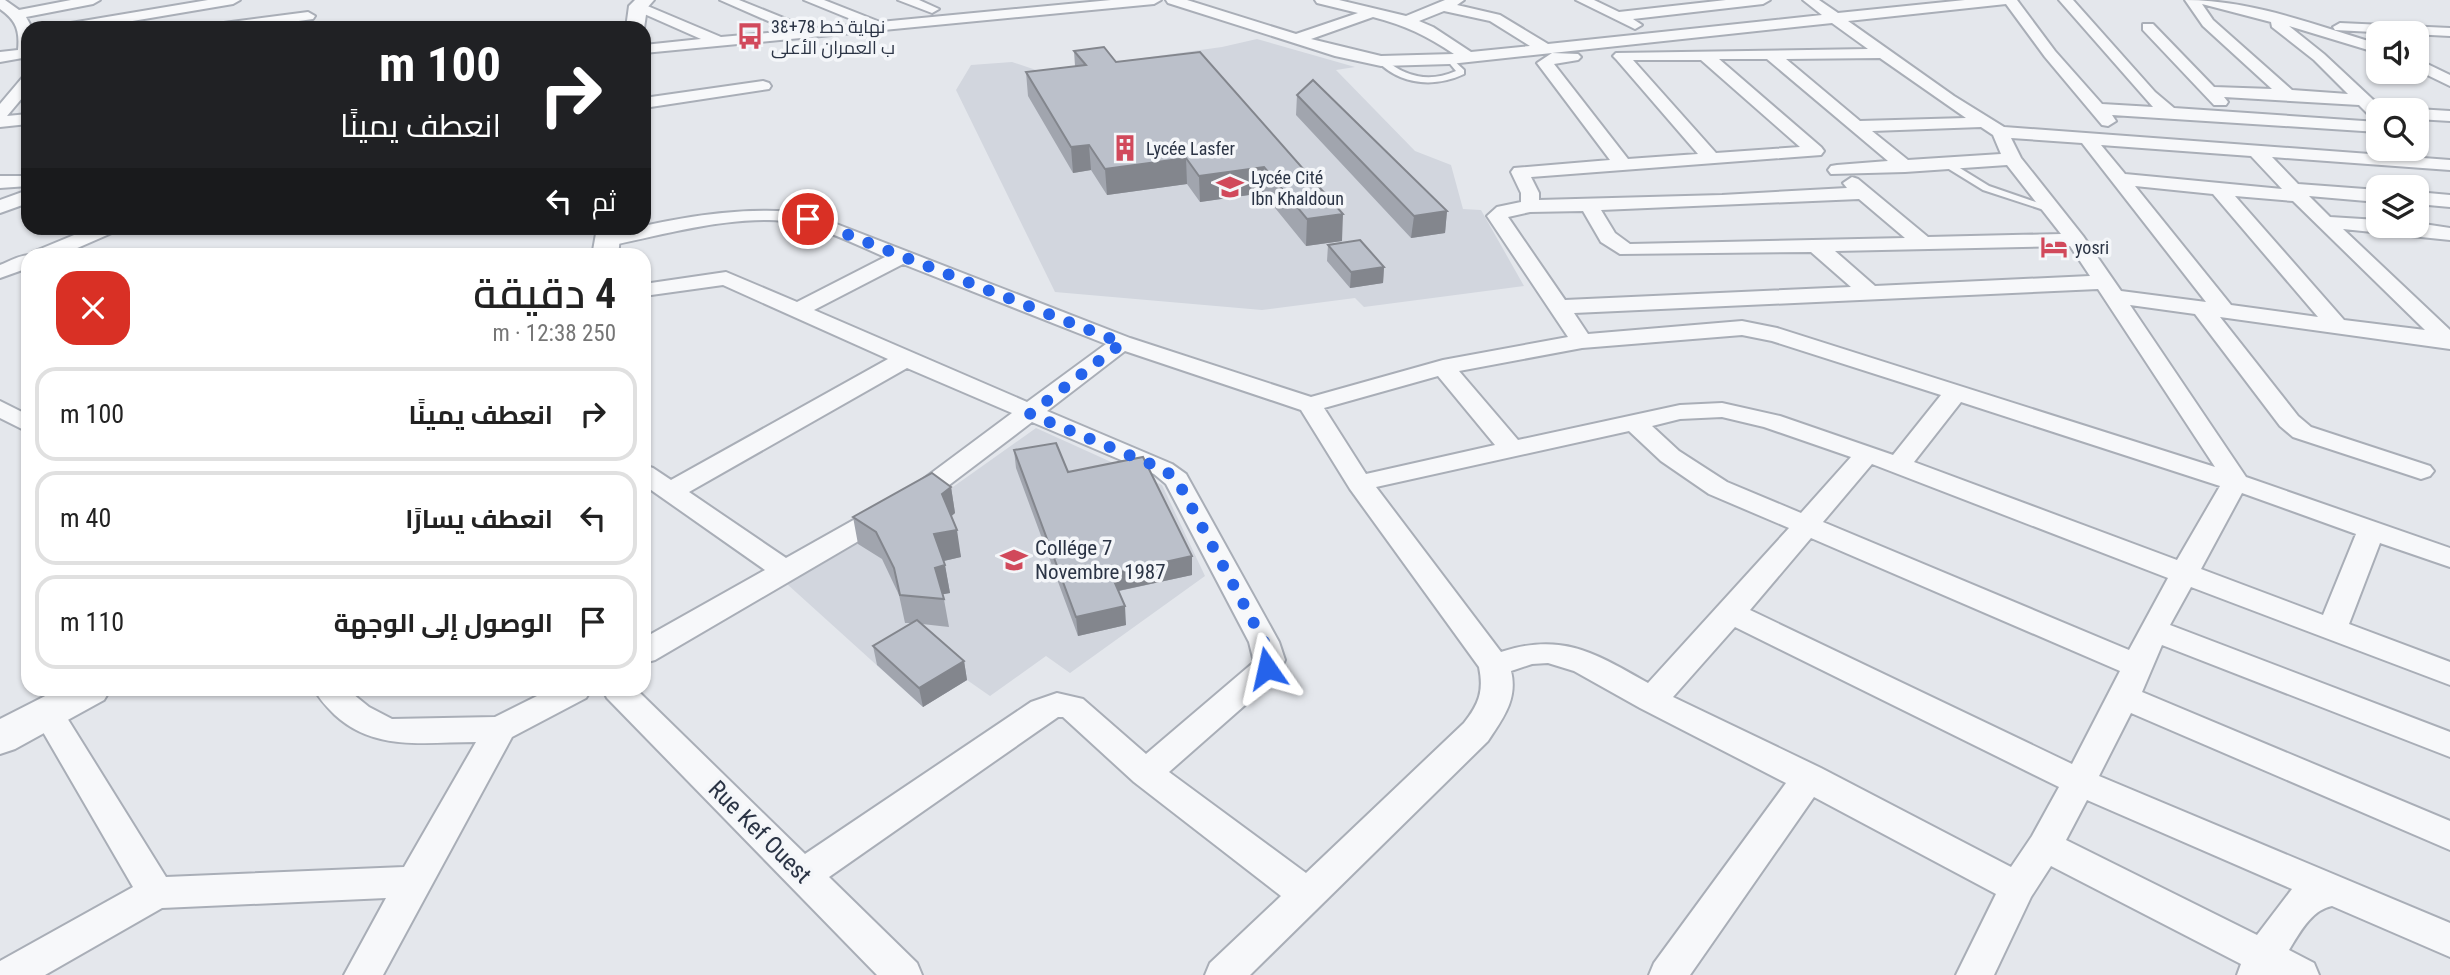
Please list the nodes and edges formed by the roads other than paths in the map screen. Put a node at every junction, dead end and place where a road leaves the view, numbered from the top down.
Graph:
1 (93, 0) edge
2 (233, 0) edge
3 (293, 0) edge
4 (727, 0) edge
5 (811, 0) edge
6 (905, 0) edge
7 (988, 0) edge
8 (1154, 0) edge
9 (1173, 0) edge
10 (1322, 0) edge
11 (1457, 0) edge
12 (1583, 0) edge
13 (1763, 0) edge
14 (1810, 0) edge
15 (2004, 0) edge
16 (2010, 0) edge
17 (2066, 0) edge
18 (2192, 0) edge
19 (2203, 0) edge
20 (1731, 1) edge
21 (1986, 1) edge
22 (0, 3) edge
23 (642, 3) edge
24 (956, 4) dead end
25 (1442, 6) junction
26 (932, 9) junction
27 (1371, 13) junction
28 (996, 16) junction
29 (1619, 16) junction
30 (2267, 16) junction
31 (1833, 17) junction
32 (36, 21) edge
33 (107, 21) edge
34 (311, 21) edge
35 (637, 21) edge
36 (1407, 21) junction
37 (21, 25) edge
38 (2301, 25) junction
39 (886, 26) junction
40 (2148, 27) dead end
41 (2450, 32) edge
42 (810, 33) junction
43 (1520, 33) junction
44 (1496, 36) dead end
45 (1659, 37) junction
46 (1297, 39) junction
47 (1471, 39) dead end
48 (1446, 41) junction
49 (719, 42) junction
50 (2366, 45) edge
51 (651, 48) edge
52 (1545, 49) junction
53 (1883, 53) junction
54 (21, 54) edge
55 (1621, 55) junction
56 (1706, 55) junction
57 (1772, 55) junction
58 (0, 57) edge
59 (1468, 57) junction
60 (1451, 59) junction
61 (1381, 61) junction
62 (2429, 70) edge
63 (2450, 80) edge
64 (21, 82) edge
65 (0, 85) edge
66 (763, 86) dead end
67 (21, 92) edge
68 (2208, 92) junction
69 (2288, 95) junction
70 (651, 102) edge
71 (2366, 104) edge
72 (2098, 109) junction
73 (2366, 111) edge
74 (2169, 113) junction
75 (2366, 113) edge
76 (2429, 115) edge
77 (2450, 116) edge
78 (2238, 118) junction
79 (21, 119) edge
80 (2, 122) edge
81 (1857, 126) junction
82 (1992, 127) junction
83 (2087, 138) junction
84 (2125, 140) junction
85 (2255, 150) junction
86 (1815, 151) junction
87 (2277, 151) junction
88 (1711, 158) junction
89 (2012, 159) junction
90 (2430, 163) junction
91 (1947, 164) junction
92 (1623, 165) junction
93 (2450, 165) edge
94 (1905, 167) junction
95 (1837, 170) junction
96 (2120, 179) junction
97 (2450, 180) edge
98 (21, 181) edge
99 (0, 182) edge
100 (2219, 189) junction
101 (1864, 193) junction
102 (2296, 193) junction
103 (2366, 195) edge
104 (21, 199) edge
105 (2429, 199) edge
106 (2450, 201) edge
107 (1589, 204) junction
108 (1530, 206) junction
109 (0, 207) edge
110 (2048, 208) junction
111 (2324, 222) junction
112 (651, 233) edge
113 (2450, 234) edge
114 (90, 235) edge
115 (638, 235) edge
116 (2076, 240) junction
117 (607, 241) edge
118 (1923, 243) junction
119 (1814, 244) junction
120 (59, 248) edge
121 (902, 256) junction
122 (21, 264) edge
123 (0, 273) edge
124 (21, 281) edge
125 (651, 289) edge
126 (2109, 290) junction
127 (1868, 291) junction
128 (1559, 307) junction
129 (2213, 309) junction
130 (797, 310) junction
131 (2336, 324) junction
132 (1582, 341) junction
133 (2450, 341) edge
134 (1122, 343) junction
135 (906, 359) junction
136 (1443, 367) junction
137 (1956, 393) junction
138 (1310, 405) junction
139 (0, 408) edge
140 (1030, 414) junction
141 (21, 421) edge
142 (1634, 422) junction
143 (1512, 449) junction
144 (1867, 454) junction
145 (1898, 465) junction
146 (2421, 471) dead end
147 (651, 478) edge
148 (2235, 482) junction
149 (1360, 483) junction
150 (669, 492) junction
151 (1808, 526) junction
152 (2371, 530) junction
153 (2450, 558) edge
154 (787, 572) junction
155 (2185, 575) junction
156 (1731, 613) junction
157 (2332, 629) junction
158 (2153, 630) junction
159 (651, 648) edge
160 (1494, 665) junction
161 (2137, 666) junction
162 (2450, 674) edge
163 (79, 696) edge
164 (335, 696) edge
165 (563, 696) edge
166 (624, 696) edge
167 (2124, 697) junction
168 (1651, 700) junction
169 (48, 713) junction
170 (500, 729) junction
171 (0, 738) edge
172 (2450, 745) edge
173 (1146, 773) junction
174 (1809, 777) junction
175 (2077, 781) junction
176 (2450, 836) edge
177 (2045, 846) junction
178 (803, 875) junction
179 (415, 882) junction
180 (2017, 888) junction
181 (2331, 891) junction
182 (156, 893) junction
183 (1306, 894) junction
184 (2450, 940) edge
185 (2260, 965) edge
186 (10, 975) edge
187 (363, 975) edge
188 (903, 975) edge
189 (1224, 975) edge
190 (1668, 975) edge
191 (1975, 975) edge
192 (2300, 975) edge

1 - 32 street
2 - 33 street
3 - 34 street
4 - 42 street
5 - 39 street
6 - 26 street
7 - 28 street
8 - 28 street
9 - 46 street
10 - 27 street
11 - 25 street
12 - 29 street
13 - 20 street
14 - 31 street
15 - 21 street
16 - 72 street
17 - 74 street
18 - 69 street
19 - 30 street
20 - 29 street
21 - 31 street
22 - 37 street
23 - 35 street
23 - 49 street
24 - 26 street
25 - 36 street
25 - 43 street
26 - 39 street
27 - 36 street
27 - 46 street
28 - 39 street
29 - 45 street
30 - 38 street
30 - 71 street
31 - 45 street
31 - 53 street
36 - 48 street
38 - 41 street
38 - 50 street
39 - 42 street
40 - 68 street
42 - 49 street
43 - 44 street
43 - 52 street
45 - 52 street
46 - 61 street
47 - 48 street
48 - 59 street
49 - 51 street
52 - 59 street
53 - 57 street
53 - 82 street
54 - 58 street
55 - 56 street
55 - 88 street
55 - 92 street
56 - 57 street
56 - 86 street
57 - 81 street
59 - 60 street
60 - 61 street
60 - 61 lane
62 - 63 street
64 - 65 street
66 - 70 street
67 - 80 street
68 - 69 street
68 - 78 street
69 - 73 street
72 - 74 street
72 - 84 street
74 - 78 street
75 - 78 street
76 - 77 street
78 - 87 street
79 - 80 street
81 - 82 street
81 - 94 street
82 - 83 street
82 - 89 street
83 - 84 street
83 - 96 street
84 - 85 street
85 - 87 street
85 - 102 street
86 - 88 street
86 - 95 street
87 - 90 street
88 - 92 street
89 - 91 street
89 - 110 street
90 - 93 street
90 - 97 street
91 - 94 street
91 - 110 lane
92 - 108 street
94 - 95 street
95 - 101 street
96 - 100 street
96 - 129 street
98 - 99 street
100 - 102 street
100 - 131 street
101 - 107 street
101 - 118 street
102 - 103 street
102 - 111 street
104 - 109 street
105 - 106 street
107 - 108 street
107 - 119 street
108 - 128 street
110 - 116 street
111 - 113 street
111 - 133 street
112 - 121 street
114 - 120 street
115 - 117 street
116 - 118 street
116 - 126 street
118 - 119 street
119 - 127 street
121 - 130 street
121 - 134 street
122 - 123 street
123 - 124 street
125 - 130 street
126 - 127 street
126 - 129 street
126 - 148 street
127 - 128 street
128 - 132 street
129 - 131 street
129 - 146 street
130 - 135 street
131 - 133 street
132 - 136 street
132 - 137 street
134 - 138 street
134 - 140 street
135 - 140 street
135 - 150 street
136 - 138 street
136 - 143 street
137 - 145 street
137 - 148 street
138 - 149 street
139 - 141 street
140 - 154 street
140 - 173 street
142 - 143 street
142 - 144 street
142 - 151 street
143 - 149 street
144 - 145 street
144 - 151 street
145 - 155 street
147 - 150 street
148 - 152 street
148 - 155 street
149 - 160 street
150 - 154 street
151 - 156 street
151 - 161 street
152 - 153 street
152 - 157 street
154 - 159 street
155 - 157 street
155 - 158 street
156 - 168 street
156 - 175 street
157 - 162 street
158 - 161 street
158 - 172 street
160 - 168 street
160 - 183 street
161 - 167 street
163 - 169 street
164 - 170 street
165 - 170 street
166 - 178 street, Rue Kef Ouest
167 - 175 street
167 - 176 street
168 - 174 street
169 - 171 street
169 - 182 street
170 - 179 street
173 - 178 street
173 - 183 street
174 - 180 street
174 - 190 street
175 - 177 street
175 - 181 street
177 - 180 street
177 - 185 street
178 - 188 street, Rue Kef Ouest
179 - 182 street
179 - 187 street
180 - 191 street
181 - 184 street
181 - 185 street
182 - 186 street
183 - 189 street
185 - 192 street

